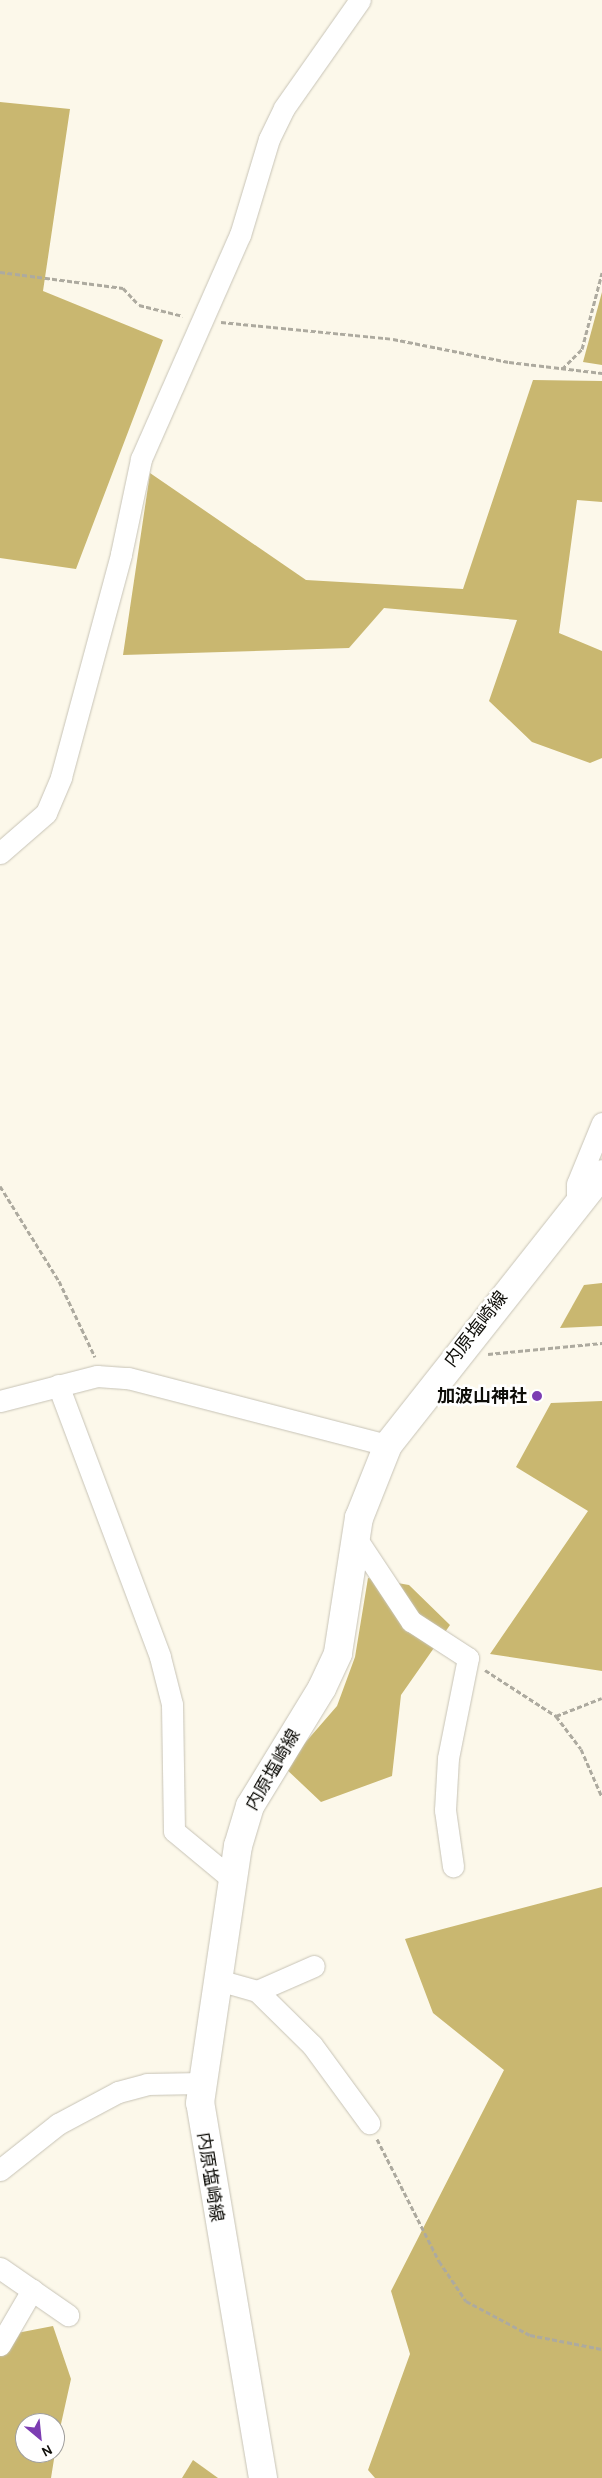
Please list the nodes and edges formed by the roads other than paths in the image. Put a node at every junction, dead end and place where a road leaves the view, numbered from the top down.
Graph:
1 (360, 0) edge
2 (0, 853) edge
3 (602, 1123) edge
4 (602, 1174) edge
5 (577, 1200) junction
6 (58, 1385) junction
7 (0, 1402) edge
8 (388, 1445) junction
9 (356, 1538) junction
10 (453, 1866) dead end
11 (232, 1879) junction
12 (314, 1966) dead end
13 (218, 1980) junction
14 (257, 1991) junction
15 (202, 2084) junction
16 (369, 2123) road end
17 (0, 2170) edge
18 (0, 2268) edge
19 (32, 2290) junction
20 (68, 2315) dead end
21 (0, 2345) edge
22 (263, 2478) edge

1 - 2 street
3 - 5 street
4 - 5 main road, 内原塩崎線
5 - 8 main road, 内原塩崎線
6 - 7 street
6 - 8 street
6 - 11 street
8 - 9 main road, 内原塩崎線
9 - 10 street
9 - 11 main road, 内原塩崎線
11 - 13 main road, 内原塩崎線
12 - 14 street
13 - 14 street
13 - 15 main road, 内原塩崎線
14 - 16 street
15 - 17 street
15 - 22 main road, 内原塩崎線
18 - 19 street
19 - 20 street
19 - 21 street

